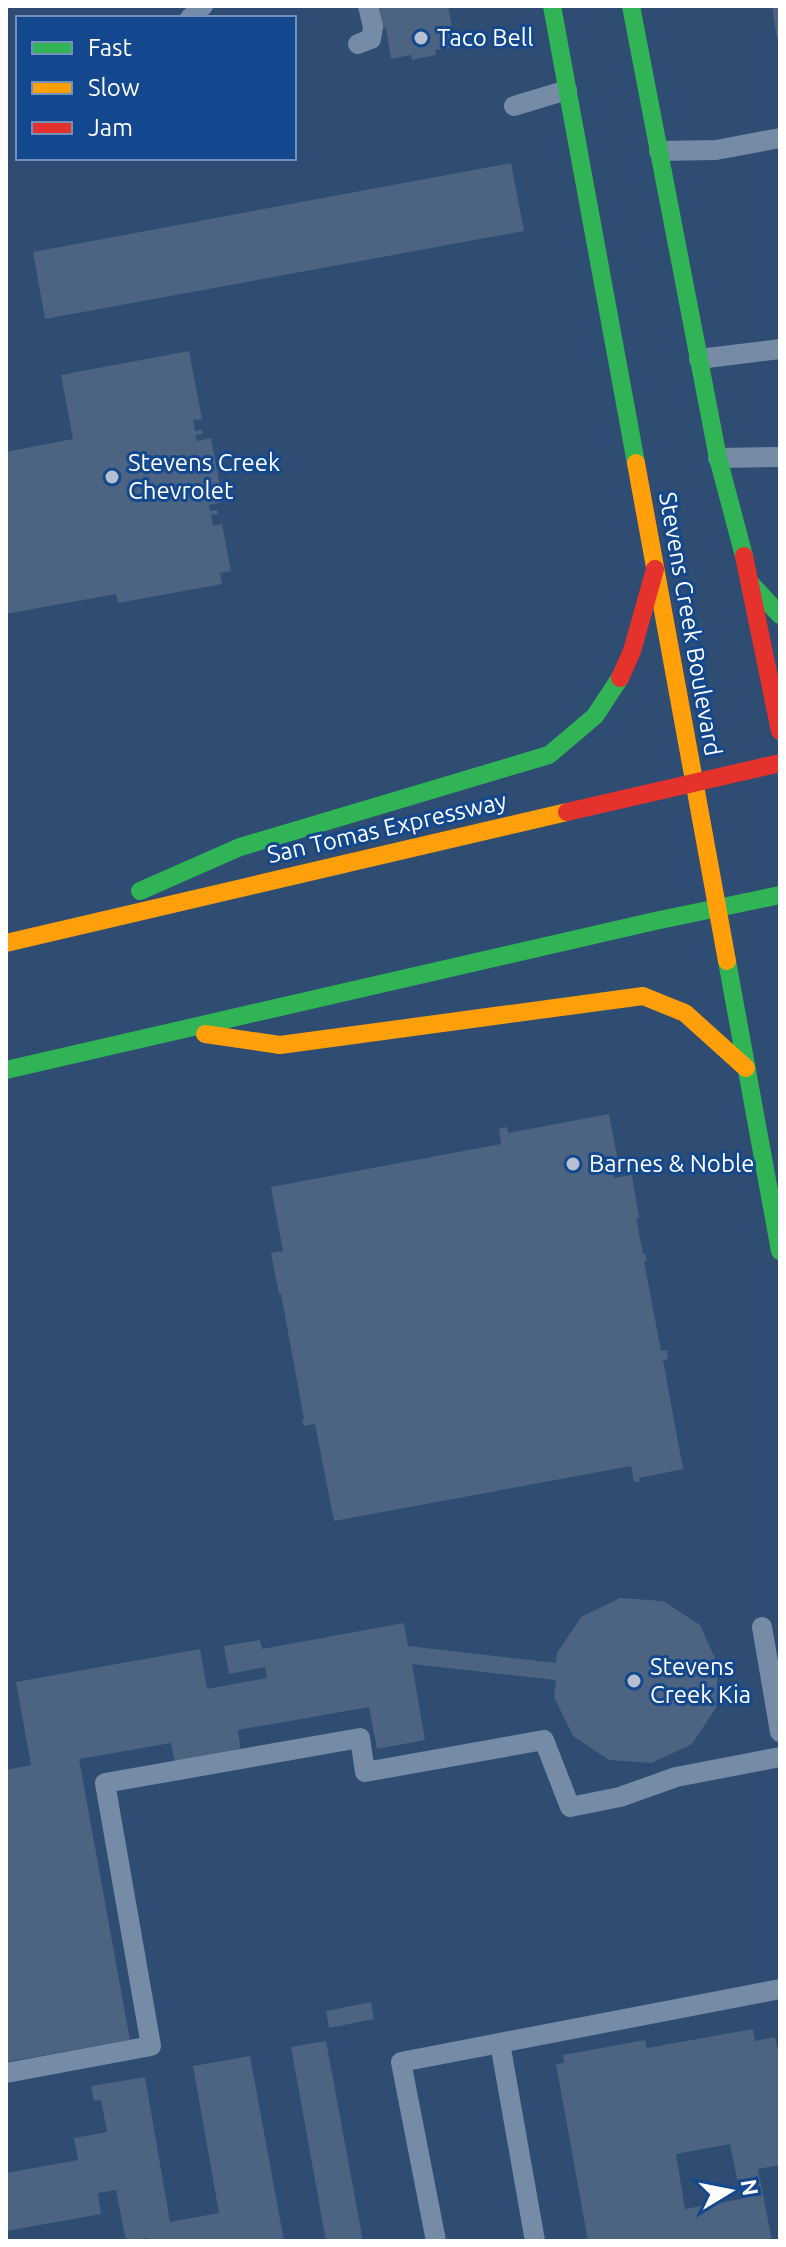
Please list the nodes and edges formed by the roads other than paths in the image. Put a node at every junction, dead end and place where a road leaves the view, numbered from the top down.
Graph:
1 (368, 6) edge
2 (552, 6) edge
3 (631, 6) edge
4 (358, 44) dead end
5 (567, 90) junction
6 (514, 106) dead end
7 (780, 138) edge
8 (659, 151) junction
9 (780, 349) edge
10 (699, 359) junction
11 (780, 457) edge
12 (718, 458) junction
13 (655, 569) junction
14 (751, 584) junction
15 (780, 615) edge
16 (780, 731) edge
17 (780, 763) edge
18 (694, 781) junction
19 (780, 895) edge
20 (717, 908) junction
21 (79, 926) junction
22 (6, 943) edge
23 (183, 1031) junction
24 (746, 1068) junction
25 (6, 1070) edge
26 (780, 1251) edge
27 (762, 1627) dead end
28 (780, 1732) edge
29 (780, 1757) edge
30 (780, 1989) edge
31 (500, 2043) junction
32 (6, 2073) edge
33 (436, 2241) edge
34 (535, 2241) edge

1 - 4 lane
2 - 5 main road, Stevens Creek Boulevard
3 - 8 main road
5 - 6 lane
5 - 13 main road, Stevens Creek Boulevard
7 - 8 lane
8 - 10 main road
9 - 10 lane
10 - 12 main road
11 - 12 lane
12 - 14 main road
13 - 18 main road, Stevens Creek Boulevard
13 - 21 main road
14 - 15 main road
14 - 16 main road
17 - 18 main road, San Tomas Expressway
18 - 20 main road, Stevens Creek Boulevard
18 - 21 main road, San Tomas Expressway
19 - 20 main road
20 - 23 main road
20 - 24 main road, Stevens Creek Boulevard
21 - 22 main road, San Tomas Expressway
23 - 24 main road
23 - 25 main road
24 - 26 main road, Stevens Creek Boulevard
27 - 28 lane
29 - 32 lane
30 - 31 lane
31 - 33 lane
31 - 34 lane

